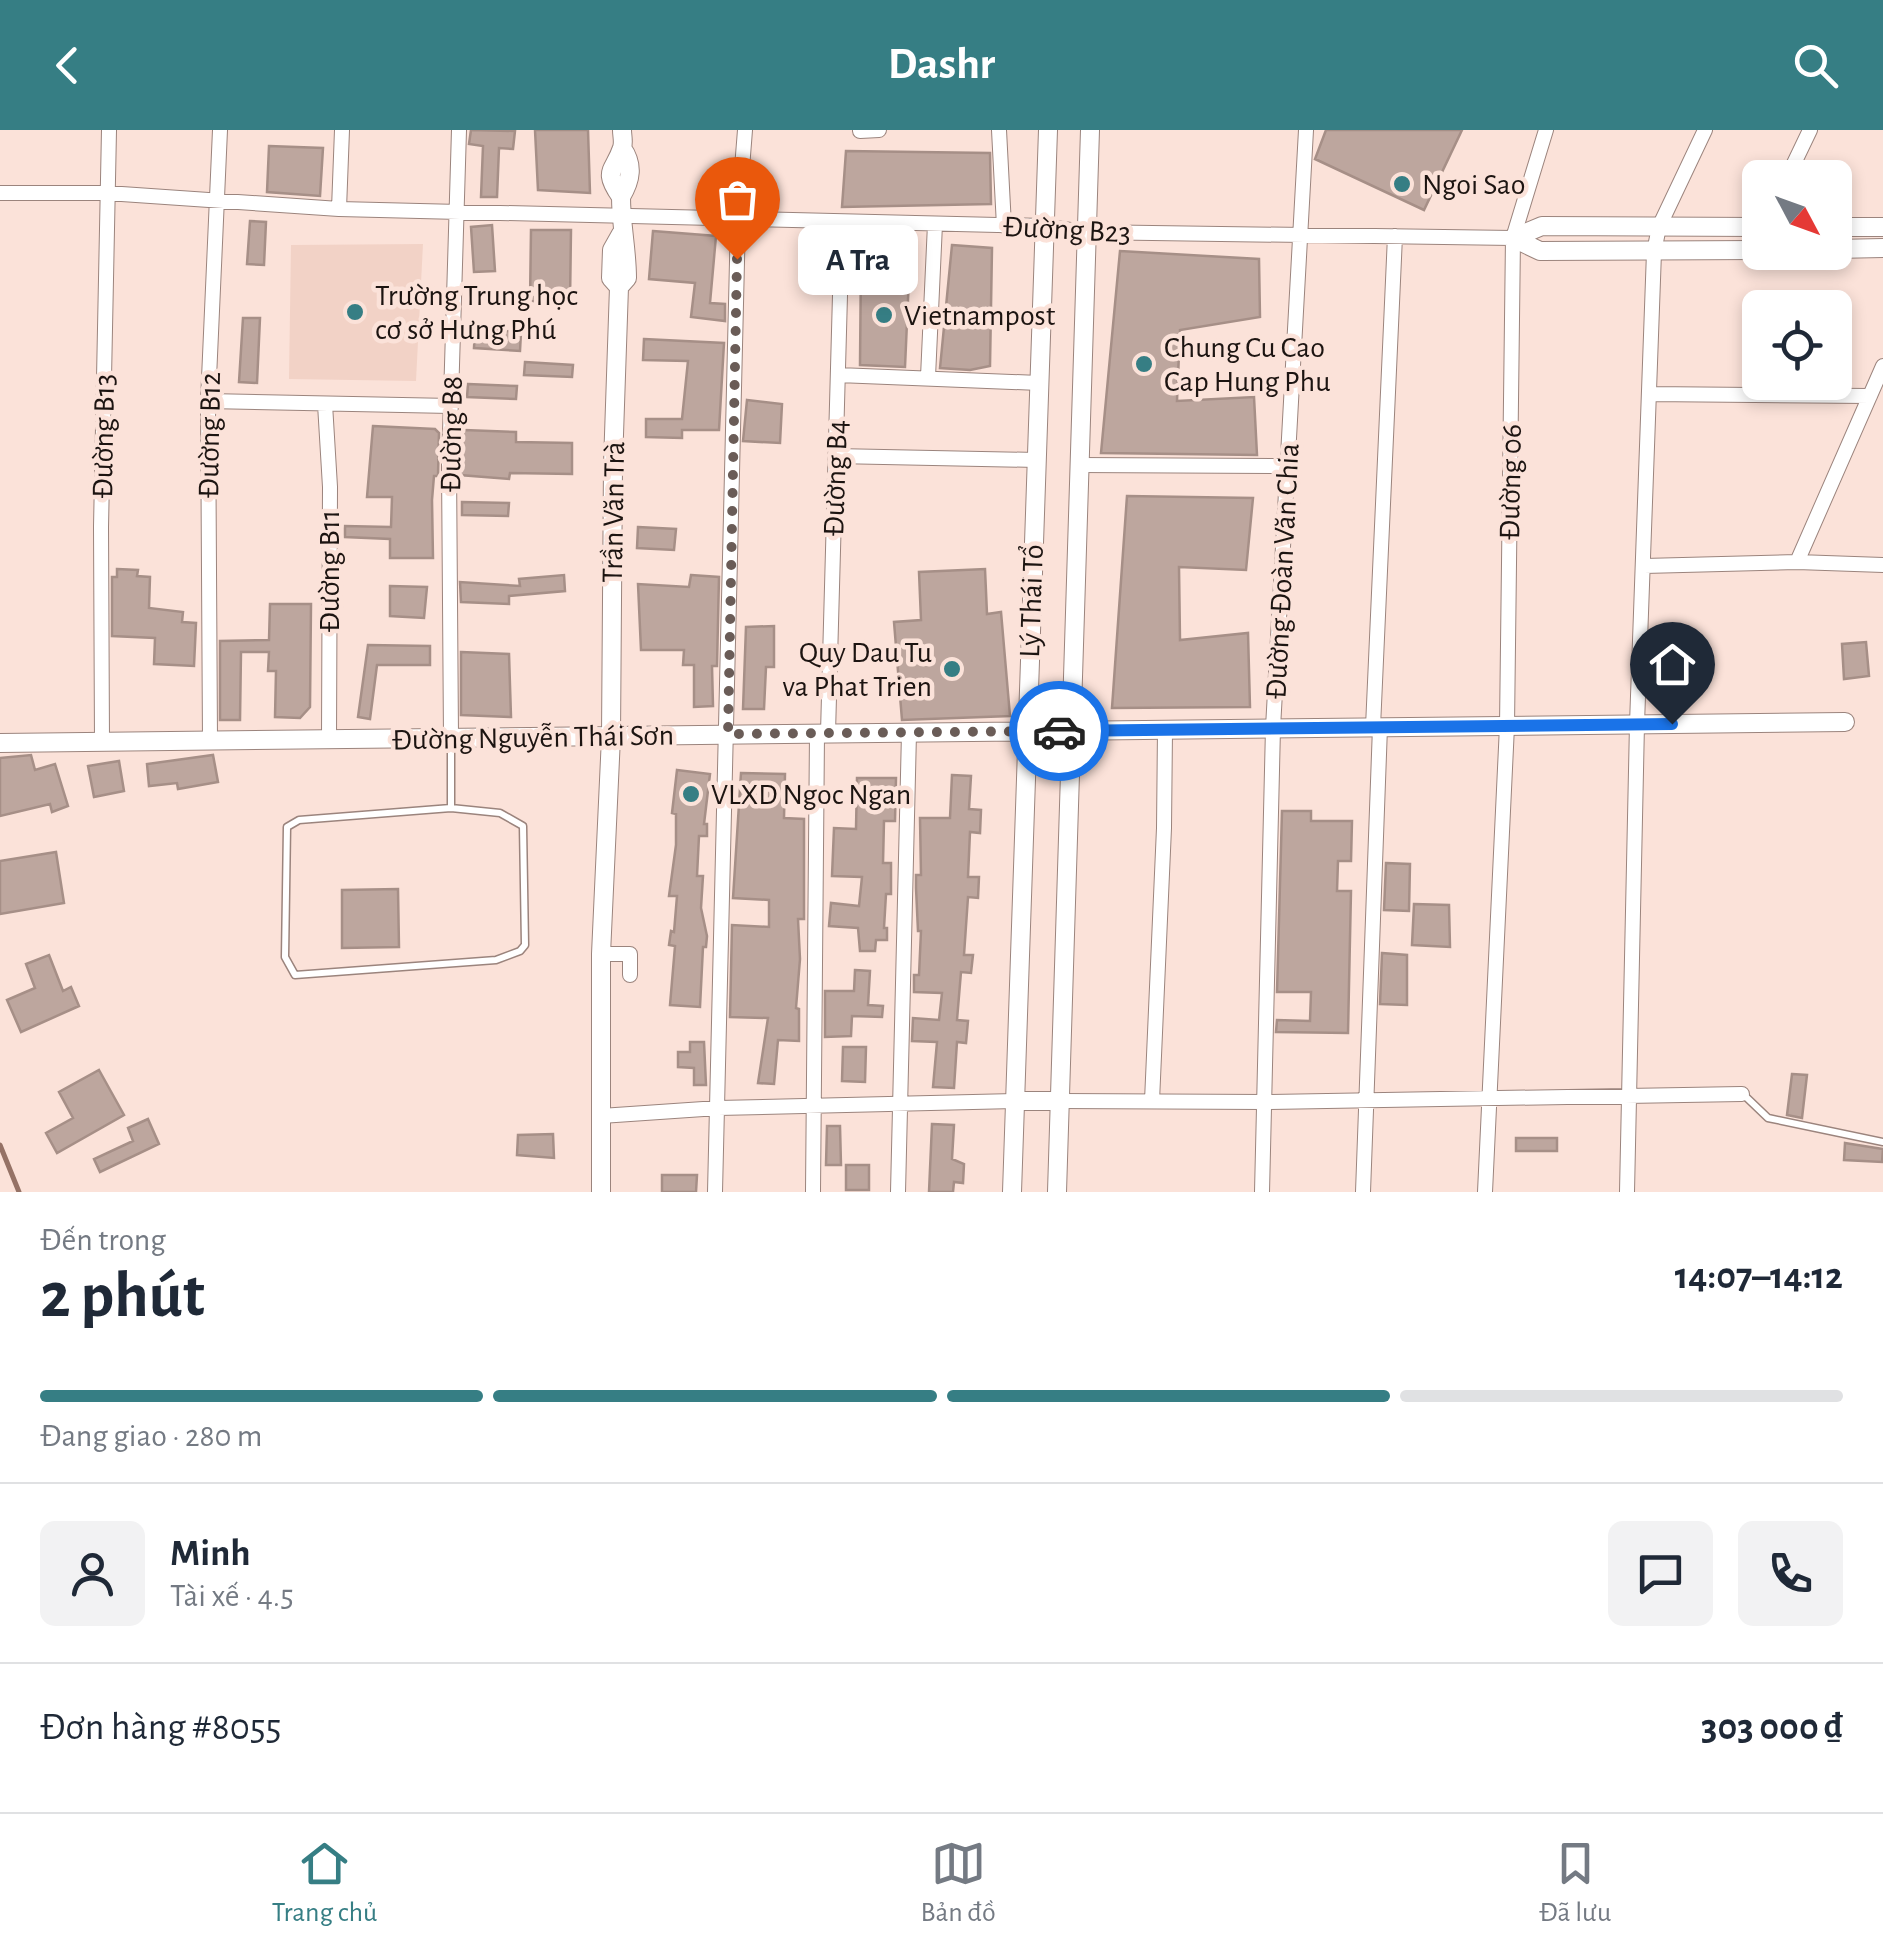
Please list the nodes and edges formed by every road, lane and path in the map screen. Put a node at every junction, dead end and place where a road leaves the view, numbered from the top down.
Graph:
1 (109, 130) edge
2 (220, 130) edge
3 (342, 130) edge
4 (459, 130) edge
5 (745, 130) edge
6 (879, 130) edge
7 (999, 130) edge
8 (1048, 130) edge
9 (1090, 130) edge
10 (1306, 130) edge
11 (1546, 130) edge
12 (1706, 130) edge
13 (1810, 130) edge
14 (860, 131) edge
15 (622, 139) edge
16 (1796, 160) edge
17 (0, 192) edge
18 (107, 194) junction
19 (218, 201) junction
20 (339, 209) junction
21 (456, 212) junction
22 (738, 219) junction
23 (842, 222) junction
24 (935, 224) junction
25 (621, 226) junction
26 (1004, 226) junction
27 (1043, 226) junction
28 (1742, 227) edge
29 (1852, 227) edge
30 (1883, 227) edge
31 (1659, 228) junction
32 (1084, 232) junction
33 (1300, 234) junction
34 (1396, 236) junction
35 (1513, 238) junction
36 (1883, 248) edge
37 (1852, 249) edge
38 (1742, 250) edge
39 (1654, 252) junction
40 (1883, 366) edge
41 (838, 375) junction
42 (928, 377) junction
43 (1040, 383) junction
44 (1649, 394) junction
45 (1870, 396) junction
46 (208, 401) junction
47 (325, 404) junction
48 (451, 406) junction
49 (836, 456) junction
50 (1036, 460) junction
51 (1078, 465) junction
52 (1288, 466) junction
53 (1797, 562) junction
54 (1883, 564) edge
55 (1644, 566) junction
56 (1845, 722) dead end
57 (1638, 724) junction
58 (1507, 726) junction
59 (1377, 727) junction
60 (1274, 728) junction
61 (1165, 730) junction
62 (1026, 731) junction
63 (1071, 731) junction
64 (910, 732) junction
65 (822, 733) junction
66 (728, 734) junction
67 (611, 737) junction
68 (451, 738) junction
69 (329, 739) junction
70 (210, 740) junction
71 (102, 742) junction
72 (0, 743) edge
73 (451, 808) junction
74 (601, 954) junction
75 (630, 975) dead end
76 (1742, 1094) joint
77 (1629, 1096) junction
78 (1487, 1098) junction
79 (1366, 1100) junction
80 (1015, 1101) junction
81 (1061, 1101) junction
82 (1152, 1101) junction
83 (1265, 1102) junction
84 (898, 1104) junction
85 (812, 1106) junction
86 (718, 1108) junction
87 (601, 1116) junction
88 (1883, 1142) edge
89 (600, 1192) edge
90 (716, 1192) edge
91 (813, 1192) edge
92 (898, 1192) edge
93 (1012, 1192) edge
94 (1057, 1192) edge
95 (1262, 1192) edge
96 (1363, 1192) edge
97 (1485, 1192) edge
98 (1627, 1192) edge

1 - 18 street, Đường B13
2 - 19 street, Đường B12
3 - 20 street
4 - 21 street, Đường B8
5 - 22 street
6 - 14 street
7 - 26 street
8 - 27 street, Lý Thái Tổ
9 - 32 street, Lý Thái Tổ
10 - 33 street, Đường Đoàn Văn Chia
11 - 35 street, Đường 06
12 - 31 street
13 - 16 street
15 - 25 street, Trần Văn Trà
17 - 18 street, Đường B23
18 - 19 street, Đường B23
18 - 71 street, Đường B13
19 - 20 street, Đường B23
19 - 46 street, Đường B12
20 - 21 street, Đường B23
21 - 25 street, Đường B23
21 - 48 street, Đường B8
22 - 23 street, Đường B23
22 - 25 street, Đường B23
22 - 66 street
23 - 24 street, Đường B23
23 - 41 street, Đường B4
24 - 26 street, Đường B23
24 - 42 street
25 - 67 street, Trần Văn Trà
26 - 27 street, Đường B23
27 - 32 street, Đường B23
27 - 43 street, Lý Thái Tổ
28 - 31 street
29 - 30 street
31 - 35 street
31 - 39 street
32 - 33 street, Đường B23
32 - 51 street, Lý Thái Tổ
33 - 34 street, Đường B23
33 - 52 street, Đường Đoàn Văn Chia
34 - 35 street, Đường B23
34 - 59 street
35 - 39 street
35 - 58 street, Đường 06
36 - 37 street
38 - 39 street
39 - 44 street
40 - 45 street
41 - 42 street
41 - 49 street, Đường B4
42 - 43 street
43 - 50 street, Lý Thái Tổ
44 - 45 street
44 - 55 street
45 - 53 street
46 - 47 street
46 - 70 street, Đường B12
47 - 48 street
47 - 69 street, Đường B11
48 - 68 street, Đường B8
49 - 50 street
49 - 65 street, Đường B4
50 - 62 street, Lý Thái Tổ
51 - 52 street
51 - 63 street, Lý Thái Tổ
52 - 60 street, Đường Đoàn Văn Chia
53 - 54 street
53 - 55 street
55 - 57 street
56 - 57 street, Đường Nguyễn Thái Sơn
57 - 58 street, Đường Nguyễn Thái Sơn
57 - 77 street
58 - 59 street, Đường Nguyễn Thái Sơn
58 - 78 street, Đường 06
59 - 60 street, Đường Nguyễn Thái Sơn
59 - 79 street
60 - 61 street, Đường Nguyễn Thái Sơn
60 - 83 street, Đường Đoàn Văn Chia
61 - 63 street, Đường Nguyễn Thái Sơn
61 - 82 street
62 - 63 street, Đường Nguyễn Thái Sơn
62 - 64 street, Đường Nguyễn Thái Sơn
62 - 80 street, Lý Thái Tổ
63 - 81 street, Lý Thái Tổ
64 - 65 street, Đường Nguyễn Thái Sơn
64 - 84 street
65 - 66 street, Đường Nguyễn Thái Sơn
65 - 85 street, Đường B4
66 - 67 street, Đường Nguyễn Thái Sơn
66 - 86 street
67 - 68 street, Đường Nguyễn Thái Sơn
67 - 74 street, Trần Văn Trà
68 - 69 street, Đường Nguyễn Thái Sơn
68 - 73 lane
69 - 70 street, Đường Nguyễn Thái Sơn
70 - 71 street, Đường Nguyễn Thái Sơn
71 - 72 street, Đường Nguyễn Thái Sơn
73 - 73 lane
74 - 75 street
74 - 87 street, Trần Văn Trà
76 - 77 street
76 - 88 lane
77 - 78 street
77 - 98 street
78 - 79 street
78 - 97 street, Đường 06
79 - 83 street
79 - 96 street
80 - 81 street
80 - 84 street
80 - 93 street, Lý Thái Tổ
81 - 82 street
81 - 94 street, Lý Thái Tổ
82 - 83 street
83 - 95 street, Đường Đoàn Văn Chia
84 - 85 street
84 - 92 street
85 - 86 street
85 - 91 street, Đường B4
86 - 87 street
86 - 90 street
87 - 89 street, Trần Văn Trà

